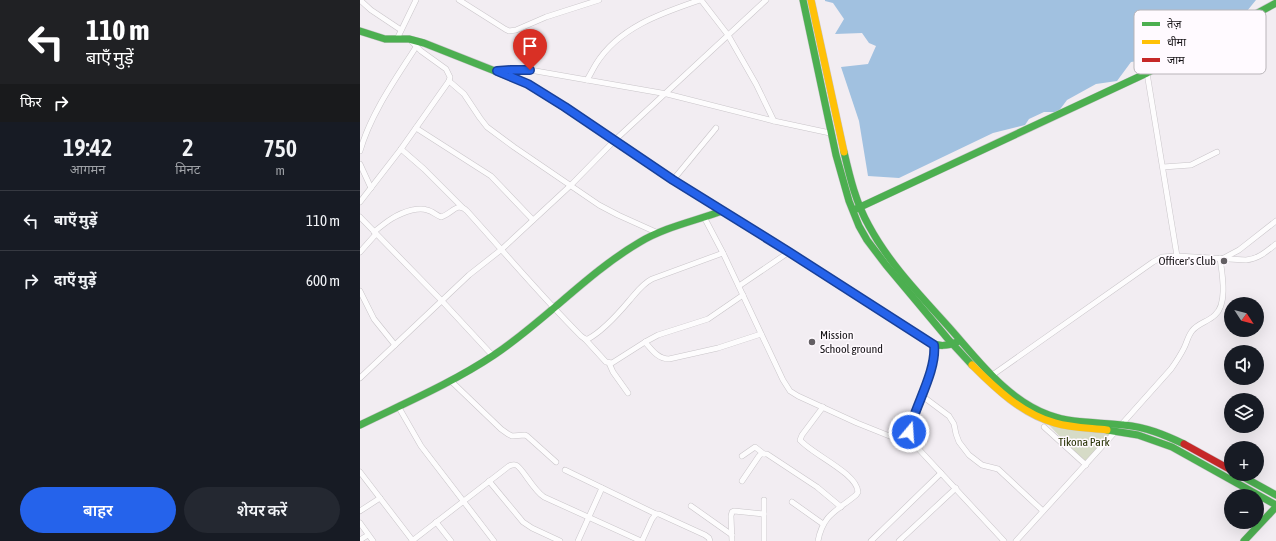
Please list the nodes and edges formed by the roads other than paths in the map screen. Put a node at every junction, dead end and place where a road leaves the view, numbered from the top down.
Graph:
1 (360, 0) edge
2 (416, 0) edge
3 (459, 0) edge
4 (599, 0) edge
5 (701, 0) edge
6 (766, 0) edge
7 (803, 0) edge
8 (811, 0) edge
9 (467, 2) edge
10 (1276, 3) edge
11 (1263, 10) edge
12 (401, 30) junction
13 (360, 31) edge
14 (728, 35) junction
15 (397, 39) junction
16 (410, 39) junction
17 (416, 47) junction
18 (497, 71) junction
19 (1147, 74) joint
20 (588, 80) junction
21 (449, 81) junction
22 (665, 94) junction
23 (774, 121) junction
24 (416, 128) junction
25 (716, 128) dead end
26 (830, 133) junction
27 (615, 140) junction
28 (360, 149) edge
29 (401, 149) junction
30 (1217, 152) dead end
31 (360, 164) edge
32 (1163, 167) junction
33 (673, 180) junction
34 (571, 185) junction
35 (371, 188) junction
36 (360, 202) edge
37 (462, 207) junction
38 (860, 207) junction
39 (722, 211) junction
40 (853, 211) junction
41 (360, 217) edge
42 (704, 217) junction
43 (533, 220) junction
44 (1276, 221) edge
45 (376, 233) junction
46 (658, 233) junction
47 (1276, 244) edge
48 (502, 248) junction
49 (360, 252) edge
50 (789, 252) junction
51 (723, 253) junction
52 (1177, 256) junction
53 (1222, 258) junction
54 (739, 286) junction
55 (360, 291) edge
56 (743, 295) junction
57 (442, 301) junction
58 (553, 308) junction
59 (761, 334) junction
60 (585, 339) junction
61 (961, 341) junction
62 (645, 342) junction
63 (952, 344) junction
64 (395, 345) junction
65 (934, 345) junction
66 (493, 356) junction
67 (609, 363) junction
68 (990, 377) junction
69 (360, 378) edge
70 (451, 380) junction
71 (628, 393) dead end
72 (921, 396) junction
73 (398, 406) junction
74 (823, 407) junction
75 (1122, 424) junction
76 (360, 425) edge
77 (1044, 427) dead end
78 (1116, 431) junction
79 (917, 447) junction
80 (764, 454) junction
81 (742, 456) dead end
82 (556, 462) dead end
83 (1086, 465) junction
84 (1224, 466) edge
85 (565, 470) dead end
86 (360, 472) edge
87 (941, 473) junction
88 (742, 480) dead end
89 (489, 481) junction
90 (1251, 481) edge
91 (602, 488) junction
92 (956, 488) junction
93 (1276, 495) edge
94 (380, 498) junction
95 (764, 500) dead end
96 (463, 501) junction
97 (792, 502) dead end
98 (691, 506) dead end
99 (1276, 506) edge
100 (841, 507) junction
101 (360, 510) edge
102 (1043, 511) junction
103 (656, 514) junction
104 (764, 514) junction
105 (588, 517) junction
106 (436, 522) junction
107 (360, 523) edge
108 (823, 524) junction
109 (368, 535) junction
110 (732, 538) edge
111 (360, 540) edge
112 (373, 541) edge
113 (412, 541) edge
114 (451, 541) edge
115 (494, 541) edge
116 (560, 541) edge
117 (578, 541) edge
118 (642, 541) edge
119 (710, 541) edge
120 (764, 541) edge
121 (818, 541) edge
122 (871, 541) edge
123 (899, 541) edge
124 (1004, 541) edge
125 (1016, 541) edge
126 (1244, 541) edge

1 - 12 street
2 - 12 street
3 - 9 street
4 - 9 street
5 - 14 street
5 - 20 street
6 - 14 street
7 - 26 main road
8 - 38 main road
10 - 11 main road
12 - 15 street
13 - 15 main road
14 - 22 street
14 - 23 street
15 - 16 main road
16 - 17 street
16 - 18 main road
17 - 21 street
17 - 28 street
18 - 20 street
18 - 27 main road
19 - 32 street
19 - 38 main road
20 - 22 street
21 - 24 street
21 - 34 street
22 - 23 street
22 - 27 street
23 - 26 street
24 - 29 street
24 - 43 street
25 - 33 street
26 - 40 main road
27 - 33 main road
27 - 34 street
29 - 35 street
29 - 37 street
30 - 32 street
31 - 35 street
32 - 52 street
33 - 39 main road
34 - 43 street
34 - 46 street
35 - 36 street
37 - 45 street
37 - 48 street
38 - 40 main road
38 - 61 main road
39 - 42 main road
39 - 50 main road
40 - 63 main road
41 - 45 street
42 - 46 main road
42 - 51 street
43 - 48 street
44 - 53 street
45 - 49 street
45 - 57 street
46 - 58 main road
47 - 53 street
48 - 57 street
48 - 58 street
50 - 54 street
50 - 65 main road
51 - 54 street
51 - 60 street
52 - 53 street
52 - 68 street
53 - 75 street
54 - 56 street
55 - 64 street
56 - 59 street
56 - 62 street
57 - 64 street
57 - 66 street
58 - 60 street
58 - 66 main road
59 - 62 street
59 - 74 street
60 - 67 street
61 - 63 main road
61 - 68 main road
62 - 67 street
63 - 65 main road
63 - 68 main road
64 - 69 street
65 - 72 street
66 - 70 main road
67 - 71 street
68 - 75 main road
68 - 78 main road
70 - 73 main road
70 - 82 street
72 - 79 street
72 - 102 street
73 - 76 main road
73 - 96 street
74 - 79 street
74 - 100 street
75 - 78 street
75 - 84 main road
77 - 83 street
78 - 83 street
78 - 99 main road
79 - 87 street
80 - 81 street
80 - 88 street
80 - 100 street
83 - 102 street
85 - 91 street
86 - 94 street
87 - 92 street
87 - 122 street
89 - 96 street
89 - 105 street
89 - 116 street
90 - 93 main road
91 - 103 street
91 - 105 street
92 - 123 street
92 - 124 street
94 - 101 street
94 - 113 street
95 - 104 street
96 - 106 street
96 - 115 street
97 - 108 street
98 - 110 street
99 - 126 main road
100 - 108 street
102 - 125 street
103 - 118 street
103 - 119 street
104 - 110 street
104 - 120 street
105 - 117 street
105 - 118 street
106 - 113 street
106 - 114 street
107 - 109 street
108 - 121 street
109 - 111 street
109 - 112 street

